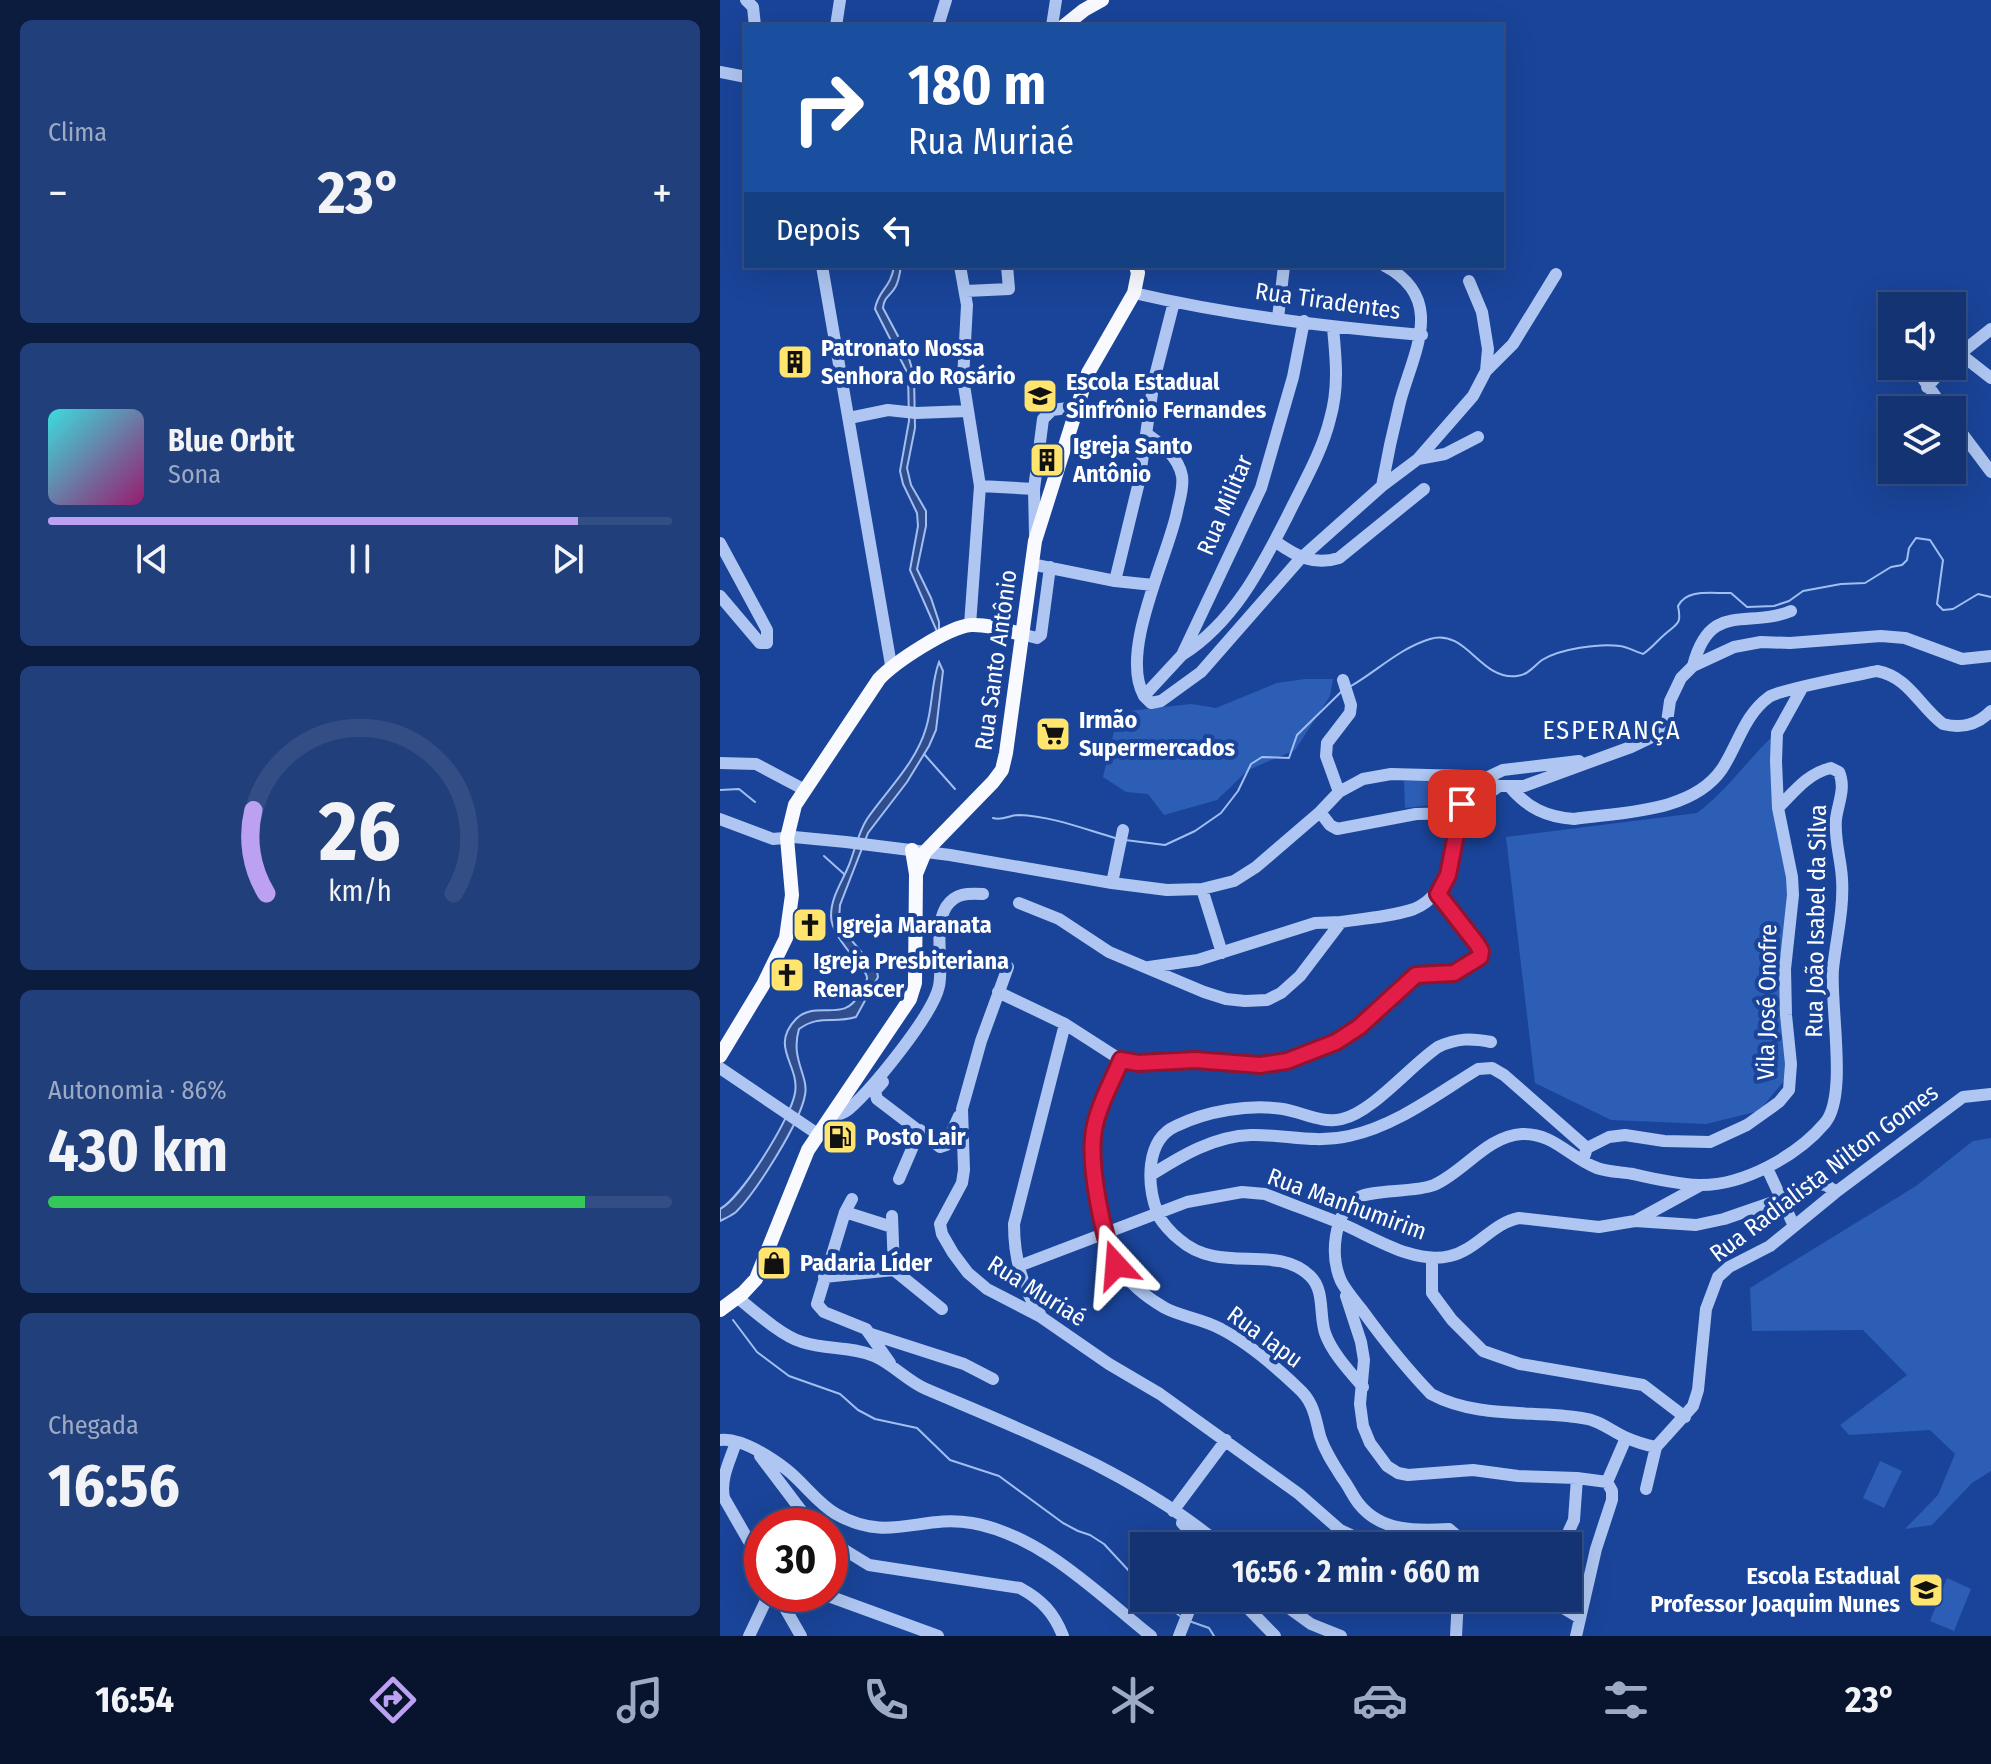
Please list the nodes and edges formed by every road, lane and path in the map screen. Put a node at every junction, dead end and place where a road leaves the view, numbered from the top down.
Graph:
1 (746, 0) edge
2 (840, 0) edge
3 (946, 0) edge
4 (1056, 0) edge
5 (1102, 0) edge
6 (755, 24) edge
7 (836, 24) edge
8 (939, 24) edge
9 (1052, 24) edge
10 (1066, 24) edge
11 (720, 72) edge
12 (744, 77) edge
13 (822, 268) edge
14 (960, 268) edge
15 (1007, 268) edge
16 (1137, 268) edge
17 (1284, 268) edge
18 (1388, 268) edge
19 (1556, 274) dead end
20 (1469, 281) dead end
21 (966, 291) junction
22 (1134, 293) junction
23 (1174, 302) junction
24 (1278, 318) junction
25 (1304, 321) junction
26 (1333, 328) junction
27 (1991, 329) edge
28 (1422, 335) junction
29 (1966, 348) edge
30 (1966, 363) edge
31 (1486, 371) junction
32 (1991, 378) edge
33 (1923, 380) edge
34 (1933, 380) edge
35 (1927, 387) junction
36 (1934, 396) edge
37 (1076, 407) junction
38 (968, 411) junction
39 (849, 418) junction
40 (1147, 434) junction
41 (1478, 437) dead end
42 (1966, 439) edge
43 (1418, 459) junction
44 (1991, 472) edge
45 (980, 486) junction
46 (1382, 486) junction
47 (1034, 489) junction
48 (1424, 489) dead end
49 (1035, 541) junction
50 (1276, 542) junction
51 (720, 543) edge
52 (1300, 559) junction
53 (1031, 564) junction
54 (1050, 567) junction
55 (1115, 581) junction
56 (1153, 585) junction
57 (720, 596) edge
58 (1791, 611) dead end
59 (970, 625) junction
60 (1021, 634) junction
61 (1182, 655) junction
62 (1991, 656) edge
63 (891, 665) junction
64 (1693, 666) junction
65 (1344, 683) dead end
66 (1802, 688) junction
67 (1144, 696) junction
68 (1991, 711) edge
69 (1595, 760) junction
70 (720, 763) edge
71 (1465, 776) junction
72 (1482, 780) junction
73 (1504, 787) junction
74 (805, 790) junction
75 (1339, 792) junction
76 (1778, 808) junction
77 (1320, 812) junction
78 (1461, 813) junction
79 (720, 819) edge
80 (1123, 833) dead end
81 (791, 838) junction
82 (918, 851) junction
83 (1112, 883) junction
84 (1202, 889) junction
85 (983, 894) dead end
86 (1438, 894) junction
87 (1019, 903) dead end
88 (1341, 922) junction
89 (1222, 953) junction
90 (1008, 967) dead end
91 (1149, 967) junction
92 (998, 992) junction
93 (1065, 1024) junction
94 (1491, 1042) dead end
95 (897, 1054) junction
96 (720, 1056) edge
97 (1121, 1060) junction
98 (720, 1068) edge
99 (1991, 1094) edge
100 (962, 1109) junction
101 (832, 1116) junction
102 (920, 1130) junction
103 (819, 1135) junction
104 (1585, 1154) junction
105 (1767, 1168) junction
106 (1151, 1175) junction
107 (899, 1179) dead end
108 (1701, 1185) junction
109 (1836, 1192) junction
110 (852, 1199) dead end
111 (1782, 1199) junction
112 (845, 1212) junction
113 (1157, 1214) junction
114 (1635, 1221) junction
115 (1338, 1223) junction
116 (1794, 1226) junction
117 (1104, 1235) junction
118 (1432, 1258) junction
119 (1019, 1266) junction
120 (894, 1270) junction
121 (824, 1277) junction
122 (1343, 1285) junction
123 (737, 1297) junction
124 (942, 1309) dead end
125 (720, 1310) edge
126 (1041, 1317) junction
127 (871, 1334) junction
128 (891, 1365) junction
129 (993, 1379) dead end
130 (1363, 1387) junction
131 (1685, 1417) junction
132 (1626, 1438) junction
133 (720, 1440) edge
134 (1226, 1440) junction
135 (736, 1442) junction
136 (1656, 1447) junction
137 (758, 1453) junction
138 (1577, 1478) junction
139 (1607, 1482) junction
140 (1646, 1489) dead end
141 (799, 1508) edge
142 (1175, 1512) junction
143 (1191, 1532) edge
144 (1203, 1532) edge
145 (1344, 1532) edge
146 (1419, 1532) edge
147 (1419, 1532) edge
148 (1454, 1532) edge
149 (1568, 1532) edge
150 (744, 1533) edge
151 (848, 1552) edge
152 (848, 1603) edge
153 (760, 1612) edge
154 (787, 1612) edge
155 (1191, 1612) edge
156 (1252, 1612) edge
157 (1294, 1612) edge
158 (1457, 1612) edge
159 (1570, 1612) edge
160 (1580, 1618) junction
161 (1181, 1632) edge
162 (749, 1636) edge
163 (801, 1636) edge
164 (938, 1636) edge
165 (1063, 1636) edge
166 (1151, 1636) edge
167 (1275, 1636) edge
168 (1341, 1636) edge
169 (1456, 1636) edge
170 (1576, 1636) edge

1 - 6 street
2 - 7 street
3 - 8 street
4 - 9 street
5 - 10 main road
11 - 12 street
13 - 39 street
14 - 21 street
15 - 21 street
16 - 22 main road, Rua Santo Antônio
17 - 24 street
18 - 28 street
19 - 31 street
20 - 31 street
21 - 38 street
22 - 23 street, Rua Tiradentes
22 - 37 main road, Rua Santo Antônio
23 - 24 street, Rua Tiradentes
23 - 40 street
24 - 25 street, Rua Tiradentes
25 - 26 street, Rua Tiradentes
25 - 61 street, Rua Militar
26 - 28 street, Rua Tiradentes
26 - 50 street
27 - 29 street
28 - 46 street
30 - 32 street
31 - 43 street
33 - 35 street
34 - 35 street
35 - 36 street
37 - 47 street, Rua Santo Antônio
37 - 49 main road, Rua Santo Antônio
38 - 39 street
38 - 45 street
39 - 63 street
40 - 55 street
40 - 56 street
41 - 43 street
42 - 44 street
43 - 46 street
45 - 47 street
45 - 59 street
46 - 52 street
47 - 49 street, Rua Santo Antônio
48 - 52 street
49 - 53 main road, Rua Santo Antônio
50 - 52 street
50 - 61 street
51 - 57 street
52 - 67 street
53 - 54 street
53 - 60 main road, Rua Santo Antônio
54 - 55 street
54 - 60 street
55 - 56 street
56 - 67 street
58 - 64 street
59 - 60 main road
59 - 63 main road
60 - 82 main road, Rua Santo Antônio
61 - 67 street
62 - 64 street
63 - 74 main road
64 - 69 street
65 - 75 street
66 - 68 street
66 - 73 street
66 - 76 street, Vila José Onofre
69 - 72 street
69 - 73 street
70 - 74 street
71 - 72 street
71 - 75 street
71 - 78 street
72 - 73 street
73 - 78 street
74 - 81 main road
75 - 77 street
76 - 104 street, Vila José Onofre
76 - 105 street, Rua João Isabel da Silva
77 - 78 street
77 - 84 street
78 - 86 street
79 - 81 street
80 - 83 street
81 - 82 street
81 - 96 main road
82 - 83 street
82 - 101 main road
83 - 84 street
84 - 89 street
85 - 95 street
86 - 88 street
86 - 97 street
87 - 91 street
88 - 89 street
88 - 91 street
89 - 91 street
90 - 92 street, Rua Muriaé
92 - 93 street
92 - 100 street, Rua Muriaé
93 - 97 street
93 - 119 street
94 - 106 street
95 - 101 street
95 - 102 street
97 - 117 street, Rua Iapu
98 - 103 street
99 - 109 street, Rua Radialista Nilton Gomes
100 - 102 street
100 - 126 street, Rua Muriaé
101 - 103 main road
102 - 107 street
103 - 123 main road
104 - 106 street
104 - 108 street, Rua João Isabel da Silva
104 - 115 street
105 - 108 street, Rua João Isabel da Silva
105 - 111 street
106 - 113 street
108 - 114 street
109 - 111 street
109 - 116 street, Rua Radialista Nilton Gomes
110 - 112 street
111 - 114 street
111 - 116 street
112 - 120 street
112 - 121 street
113 - 115 street, Rua Manhumirim
113 - 117 street, Rua Manhumirim
113 - 130 street
114 - 118 street
115 - 118 street, Rua Manhumirim
115 - 122 street
116 - 131 street, Rua Radialista Nilton Gomes
117 - 119 street, Rua Manhumirim
117 - 146 street, Rua Iapu
118 - 131 street
119 - 126 street
120 - 121 street
120 - 124 street
121 - 127 street
122 - 130 street
122 - 132 street
123 - 125 main road
123 - 128 street
126 - 134 street, Rua Muriaé
127 - 128 street
127 - 129 street
128 - 142 street
130 - 138 street
131 - 136 street, Rua Radialista Nilton Gomes
132 - 136 street
132 - 139 street
133 - 135 street
134 - 142 street
134 - 145 street, Rua Muriaé
135 - 137 street
135 - 150 street
136 - 140 street
137 - 141 street
137 - 166 street
138 - 139 street
138 - 149 street
139 - 160 street
142 - 143 street
142 - 144 street
147 - 148 street, Rua Iapu
151 - 165 street
152 - 164 street
153 - 162 street
154 - 163 street
155 - 161 street
156 - 167 street
157 - 168 street
158 - 169 street
159 - 160 street
160 - 170 street

